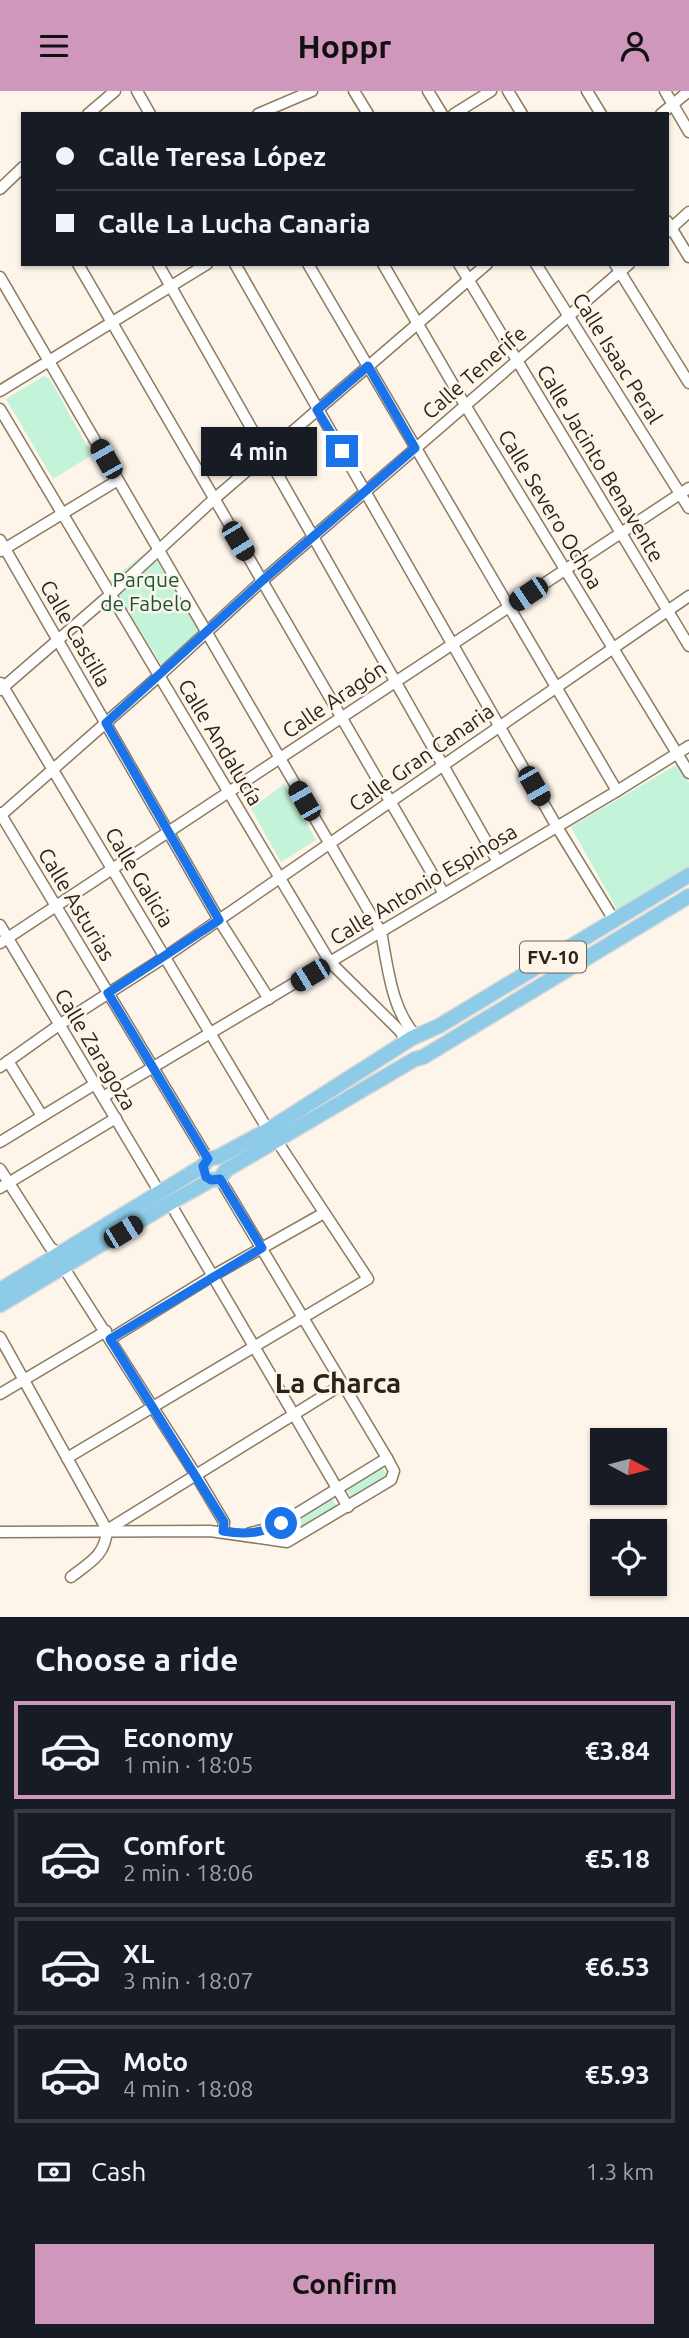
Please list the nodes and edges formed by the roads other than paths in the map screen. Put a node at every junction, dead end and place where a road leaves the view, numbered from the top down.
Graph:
1 (115, 91) edge
2 (137, 91) edge
3 (312, 91) edge
4 (354, 91) edge
5 (428, 91) edge
6 (491, 91) edge
7 (508, 91) edge
8 (587, 91) edge
9 (665, 91) edge
10 (689, 91) edge
11 (287, 103) junction
12 (673, 104) junction
13 (90, 112) edge
14 (149, 112) edge
15 (263, 112) edge
16 (292, 112) edge
17 (367, 112) edge
18 (441, 112) edge
19 (457, 112) edge
20 (521, 112) edge
21 (600, 112) edge
22 (664, 112) edge
23 (689, 132) edge
24 (21, 169) edge
25 (21, 170) edge
26 (0, 177) edge
27 (0, 189) edge
28 (689, 212) edge
29 (669, 226) edge
30 (669, 228) edge
31 (689, 257) edge
32 (79, 266) edge
33 (159, 266) edge
34 (204, 266) edge
35 (236, 266) edge
36 (309, 266) edge
37 (384, 266) edge
38 (460, 266) edge
39 (484, 266) edge
40 (537, 266) edge
41 (621, 267) edge
42 (0, 277) edge
43 (468, 280) junction
44 (171, 286) junction
45 (569, 316) junction
46 (112, 323) junction
47 (418, 324) junction
48 (48, 360) junction
49 (517, 361) junction
50 (368, 366) junction
51 (689, 383) edge
52 (0, 391) edge
53 (466, 405) junction
54 (0, 409) edge
55 (317, 410) junction
56 (415, 448) junction
57 (266, 454) junction
58 (118, 480) junction
59 (685, 491) edge
60 (366, 492) junction
61 (213, 500) junction
62 (689, 508) edge
63 (63, 514) junction
64 (621, 533) junction
65 (313, 537) junction
66 (2, 547) edge
67 (159, 549) junction
68 (566, 569) junction
69 (262, 581) junction
70 (111, 594) junction
71 (689, 596) edge
72 (509, 606) junction
73 (667, 611) junction
74 (207, 633) junction
75 (58, 640) junction
76 (453, 644) junction
77 (689, 646) edge
78 (614, 648) junction
79 (159, 676) junction
80 (395, 682) junction
81 (1, 686) edge
82 (556, 688) junction
83 (341, 717) junction
84 (106, 723) junction
85 (499, 726) junction
86 (689, 745) edge
87 (678, 753) junction
88 (280, 758) junction
89 (443, 765) junction
90 (53, 769) junction
91 (689, 773) edge
92 (617, 791) junction
93 (229, 792) junction
94 (390, 802) junction
95 (0, 815) edge
96 (557, 827) junction
97 (169, 832) junction
98 (329, 844) junction
99 (498, 862) junction
100 (113, 869) junction
101 (689, 876) edge
102 (279, 878) junction
103 (444, 894) junction
104 (689, 896) edge
105 (56, 906) junction
106 (219, 920) junction
107 (614, 920) junction
108 (0, 925) edge
109 (381, 932) junction
110 (4, 941) edge
111 (165, 957) junction
112 (330, 962) junction
113 (108, 993) junction
114 (269, 999) junction
115 (59, 1025) junction
116 (211, 1033) junction
117 (412, 1040) junction
118 (421, 1055) junction
119 (4, 1064) edge
120 (153, 1067) junction
121 (95, 1084) junction
122 (103, 1097) junction
123 (43, 1117) junction
124 (116, 1118) junction
125 (273, 1135) junction
126 (0, 1142) edge
127 (210, 1161) junction
128 (0, 1169) edge
129 (219, 1176) junction
130 (4, 1185) edge
131 (165, 1198) junction
132 (324, 1213) junction
133 (262, 1248) junction
134 (51, 1258) junction
135 (70, 1265) junction
136 (214, 1275) junction
137 (0, 1290) edge
138 (0, 1305) edge
139 (303, 1317) junction
140 (108, 1335) junction
141 (0, 1337) edge
142 (255, 1345) junction
143 (24, 1380) junction
144 (343, 1384) junction
145 (0, 1394) edge
146 (152, 1407) junction
147 (294, 1415) junction
148 (67, 1458) junction
149 (387, 1458) junction
150 (196, 1475) junction
151 (337, 1489) junction
152 (348, 1507) junction
153 (1, 1530) edge
154 (107, 1530) junction
155 (223, 1531) junction
156 (240, 1534) junction
157 (71, 1577) dead end

1 - 13 street
2 - 14 street
3 - 11 street
4 - 17 street
5 - 18 street
6 - 19 street
7 - 20 street
8 - 21 street
9 - 12 street
10 - 12 street
11 - 15 street
11 - 16 street
12 - 22 street
12 - 23 street
24 - 26 street
25 - 27 street
28 - 29 street
30 - 31 street
32 - 46 street
33 - 44 street
34 - 44 street
35 - 55 street
36 - 50 street
37 - 47 street, Calle Severo Ochoa
38 - 43 street, Calle Jacinto Benavente
39 - 43 street
40 - 45 street, Calle Isaac Peral
41 - 45 street, Calle Tenerife
41 - 51 street
42 - 48 street
43 - 47 street
43 - 49 street, Calle Jacinto Benavente
44 - 46 street
44 - 57 street
45 - 49 street, Calle Tenerife
45 - 59 street, Calle Isaac Peral
46 - 48 street
46 - 61 street
47 - 50 street
47 - 53 street, Calle Severo Ochoa
48 - 52 street
48 - 58 street
49 - 53 street, Calle Tenerife
49 - 64 street, Calle Jacinto Benavente
50 - 55 street
50 - 56 street
53 - 56 street, Calle Tenerife
53 - 68 street, Calle Severo Ochoa
54 - 63 street, Calle Andalucía
55 - 57 street
55 - 60 street
56 - 60 street, Calle Tenerife
56 - 72 street
57 - 61 street
57 - 65 street
58 - 63 street
58 - 67 street
59 - 62 street, Calle Isaac Peral
59 - 64 street, Calle Aragón
60 - 65 street, Calle Tenerife
60 - 76 street
61 - 67 street
61 - 69 street
63 - 66 street
63 - 70 street, Calle Andalucía
64 - 68 street, Calle Aragón
64 - 73 street, Calle Jacinto Benavente
65 - 69 street, Calle Tenerife
65 - 80 street
66 - 75 street, Calle Castilla
67 - 70 street
67 - 74 street
68 - 72 street, Calle Aragón
68 - 78 street, Calle Severo Ochoa
69 - 74 street, Calle Tenerife
69 - 83 street
70 - 75 street
70 - 79 street, Calle Andalucía
71 - 73 street, Calle Gran Canaria
72 - 76 street, Calle Aragón
72 - 82 street
73 - 77 street, Calle Jacinto Benavente
73 - 78 street, Calle Gran Canaria
74 - 79 street, Calle Tenerife
74 - 88 street
75 - 81 street
75 - 84 street, Calle Castilla
76 - 80 street, Calle Aragón
76 - 85 street
78 - 82 street, Calle Gran Canaria
78 - 87 street, Calle Severo Ochoa
79 - 84 street, Calle Tenerife
79 - 93 street, Calle Andalucía
80 - 83 street, Calle Aragón
80 - 89 street
81 - 90 street, Calle Galicia
82 - 85 street, Calle Gran Canaria
82 - 92 street
83 - 88 street, Calle Aragón
83 - 94 street
84 - 90 street, Calle Tenerife
84 - 97 street, Calle Castilla
85 - 89 street, Calle Gran Canaria
85 - 96 street
86 - 87 street, Calle Antonio Espinosa
87 - 91 street, Calle Severo Ochoa
87 - 92 street, Calle Antonio Espinosa
88 - 93 street, Calle Aragón
88 - 98 street
89 - 94 street, Calle Gran Canaria
89 - 99 street
90 - 95 street, Calle Tenerife
90 - 100 street, Calle Galicia
92 - 96 street, Calle Antonio Espinosa
93 - 97 street, Calle Aragón
93 - 102 street, Calle Andalucía
94 - 98 street, Calle Gran Canaria
94 - 103 street
95 - 105 street, Calle Asturias
96 - 99 street, Calle Antonio Espinosa
96 - 107 street
97 - 100 street, Calle Aragón
97 - 106 street, Calle Castilla
98 - 102 street, Calle Gran Canaria
98 - 109 street
99 - 103 street, Calle Antonio Espinosa
100 - 105 street, Calle Aragón
100 - 111 street, Calle Galicia
101 - 107 main road, FV-10
102 - 106 street, Calle Gran Canaria
102 - 112 street, Calle Andalucía
103 - 109 street, Calle Antonio Espinosa
104 - 118 main road, FV-10
105 - 110 street, Calle Aragón
105 - 113 street, Calle Asturias
106 - 111 street, Calle Gran Canaria
106 - 114 street, Calle Castilla
107 - 117 main road, FV-10
108 - 110 street, Calle Zaragoza
109 - 112 street, Calle Antonio Espinosa
109 - 117 street
110 - 115 street, Calle Zaragoza
111 - 113 street, Calle Gran Canaria
111 - 116 street, Calle Galicia
112 - 114 street, Calle Antonio Espinosa
112 - 117 street, Calle Andalucía
113 - 115 street, Calle Gran Canaria
113 - 120 street, Calle Asturias
114 - 116 street, Calle Antonio Espinosa
115 - 119 street, Calle Gran Canaria
115 - 121 street, Calle Zaragoza
116 - 120 street, Calle Antonio Espinosa
116 - 125 street, Calle Galicia
117 - 118 main road
117 - 125 main road, FV-10
118 - 125 main road, FV-10
119 - 123 street
120 - 122 street, Calle Antonio Espinosa
120 - 127 street, Calle Asturias
121 - 122 street, Calle Zaragoza
121 - 123 street
122 - 124 street, Calle Zaragoza
123 - 126 street
124 - 130 street
124 - 131 street, Calle Zaragoza
125 - 127 main road, FV-10
125 - 129 main road, FV-10
125 - 132 street, Calle Galicia
127 - 129 main road
127 - 129 main road
127 - 131 main road, FV-10
128 - 130 street
129 - 131 main road, FV-10
129 - 133 street
130 - 134 street
131 - 134 main road, FV-10
131 - 135 main road, FV-10
131 - 136 street, Calle Zaragoza
132 - 133 street
132 - 139 street, Calle Galicia
133 - 136 street
133 - 139 street
134 - 135 street
134 - 137 main road, FV-10
135 - 138 main road, FV-10
135 - 140 street
136 - 140 street
136 - 142 street, Calle Zaragoza
139 - 142 street
139 - 144 street
140 - 143 street
140 - 146 street
141 - 143 street
142 - 146 street
142 - 147 street, Calle Zaragoza
143 - 145 street
143 - 148 street
144 - 147 street
144 - 149 street
146 - 148 street
146 - 150 street
147 - 150 street
147 - 151 street, Calle Zaragoza
148 - 154 street
149 - 151 street
149 - 152 street
150 - 154 street
150 - 155 street
151 - 152 street, Calle Zaragoza
151 - 156 street
152 - 156 street
153 - 154 street
154 - 155 street
154 - 157 street
155 - 156 street

